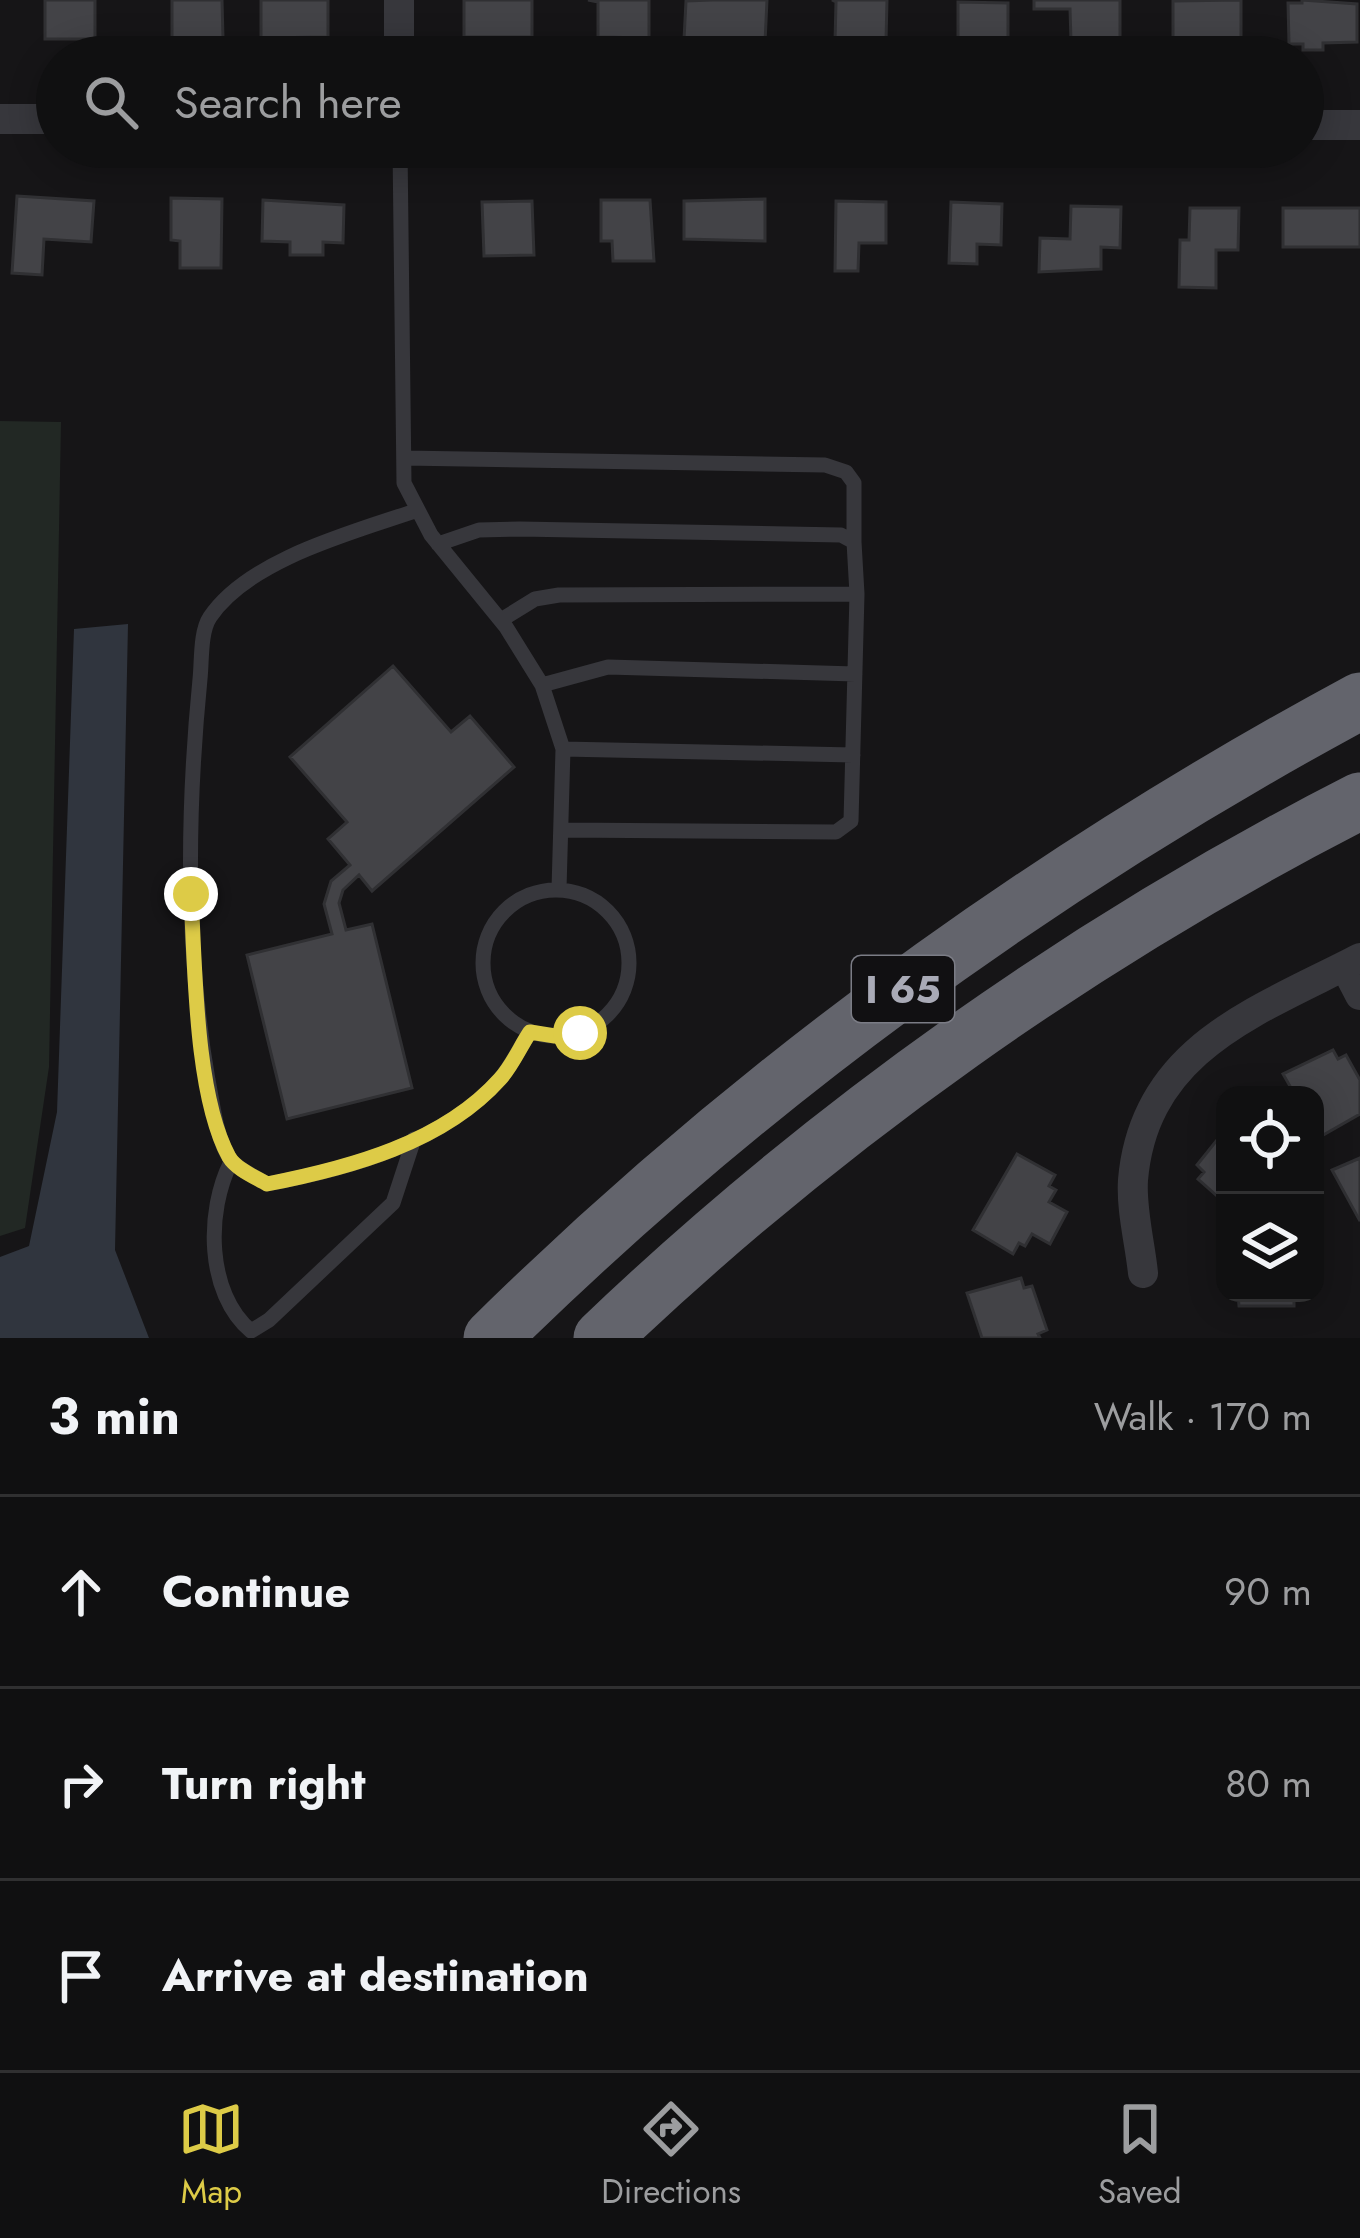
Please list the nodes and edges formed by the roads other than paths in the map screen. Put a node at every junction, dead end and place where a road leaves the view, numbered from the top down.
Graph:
1 (399, 0) edge
2 (399, 36) edge
3 (0, 119) edge
4 (36, 119) edge
5 (1324, 124) edge
6 (1360, 125) edge
7 (400, 168) edge
8 (404, 458) junction
9 (418, 510) junction
10 (854, 542) junction
11 (438, 544) junction
12 (857, 593) junction
13 (501, 620) junction
14 (855, 674) junction
15 (542, 685) junction
16 (1360, 701) edge
17 (562, 749) junction
18 (853, 755) junction
19 (1360, 801) edge
20 (562, 830) junction
21 (559, 889) junction
22 (1352, 962) edge
23 (1360, 995) edge
24 (530, 1032) junction
25 (414, 1139) junction
26 (231, 1162) junction
27 (1144, 1273) dead end
28 (492, 1338) edge
29 (602, 1338) edge

1 - 2 street
3 - 4 street
5 - 6 street
7 - 8 lane
8 - 9 lane
8 - 10 lane
9 - 11 lane
9 - 26 lane
10 - 11 lane
10 - 12 lane
11 - 13 lane
12 - 13 lane
12 - 14 lane
13 - 15 lane
14 - 15 lane
14 - 18 lane
15 - 17 lane
16 - 28 highway, I 65
17 - 18 lane
17 - 20 lane
18 - 20 lane
19 - 29 highway, I 65
20 - 21 lane
21 - 24 lane
21 - 24 lane
22 - 23 street
22 - 27 street
24 - 25 lane
25 - 26 lane
25 - 26 lane

